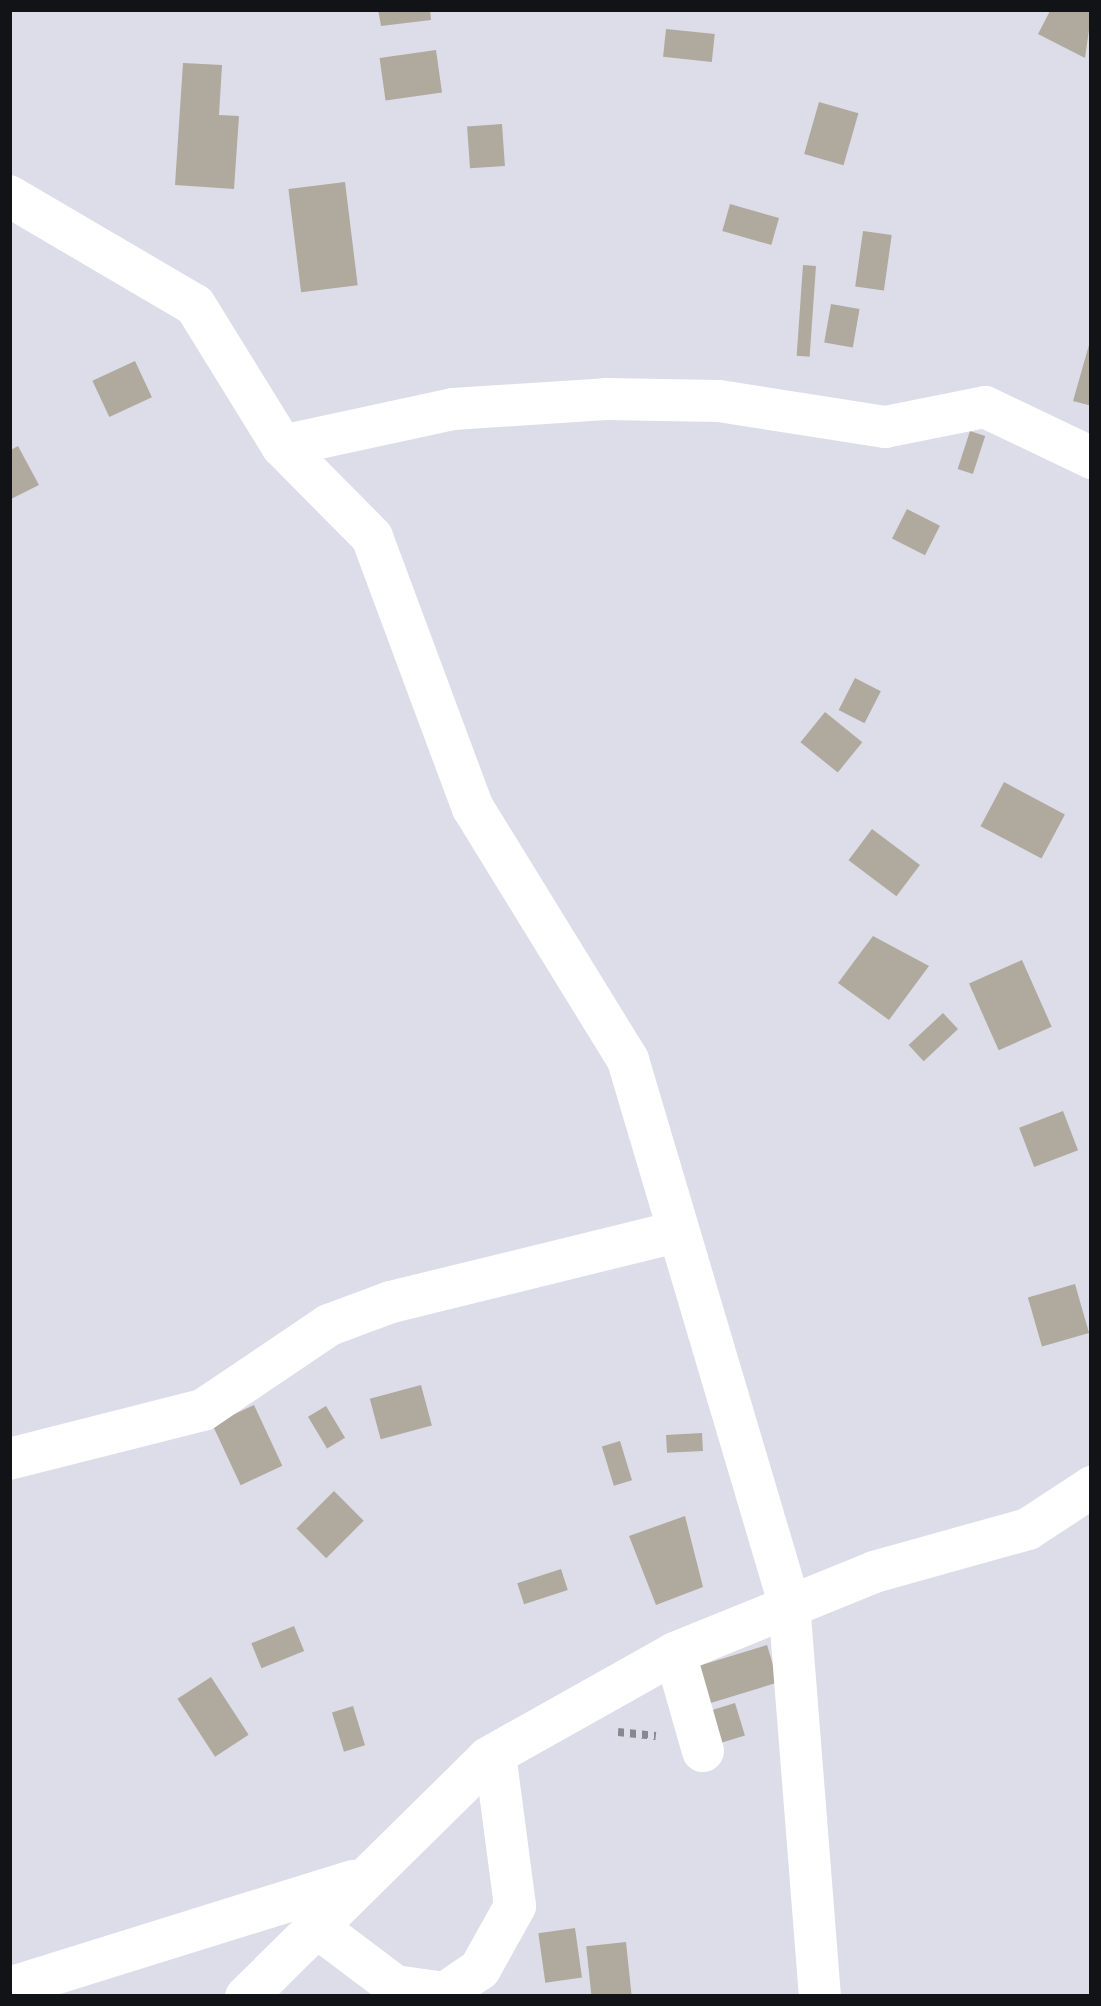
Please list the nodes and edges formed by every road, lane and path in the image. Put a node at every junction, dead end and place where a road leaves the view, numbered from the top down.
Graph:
1 (9, 196) edge
2 (282, 446) junction
3 (1092, 458) edge
4 (676, 1232) junction
5 (9, 1459) edge
6 (1092, 1487) edge
7 (789, 1603) junction
8 (675, 1653) junction
9 (703, 1751) dead end
10 (495, 1754) junction
11 (354, 1881) junction
12 (314, 1925) junction
13 (9, 1988) edge
14 (246, 1997) edge
15 (820, 1997) edge

1 - 2 street
2 - 3 street
2 - 4 street
4 - 5 street
4 - 7 street
6 - 7 street
7 - 8 street
7 - 15 street
8 - 9 street
8 - 10 street
10 - 11 street
10 - 12 street
11 - 12 street
11 - 13 street
12 - 14 street

